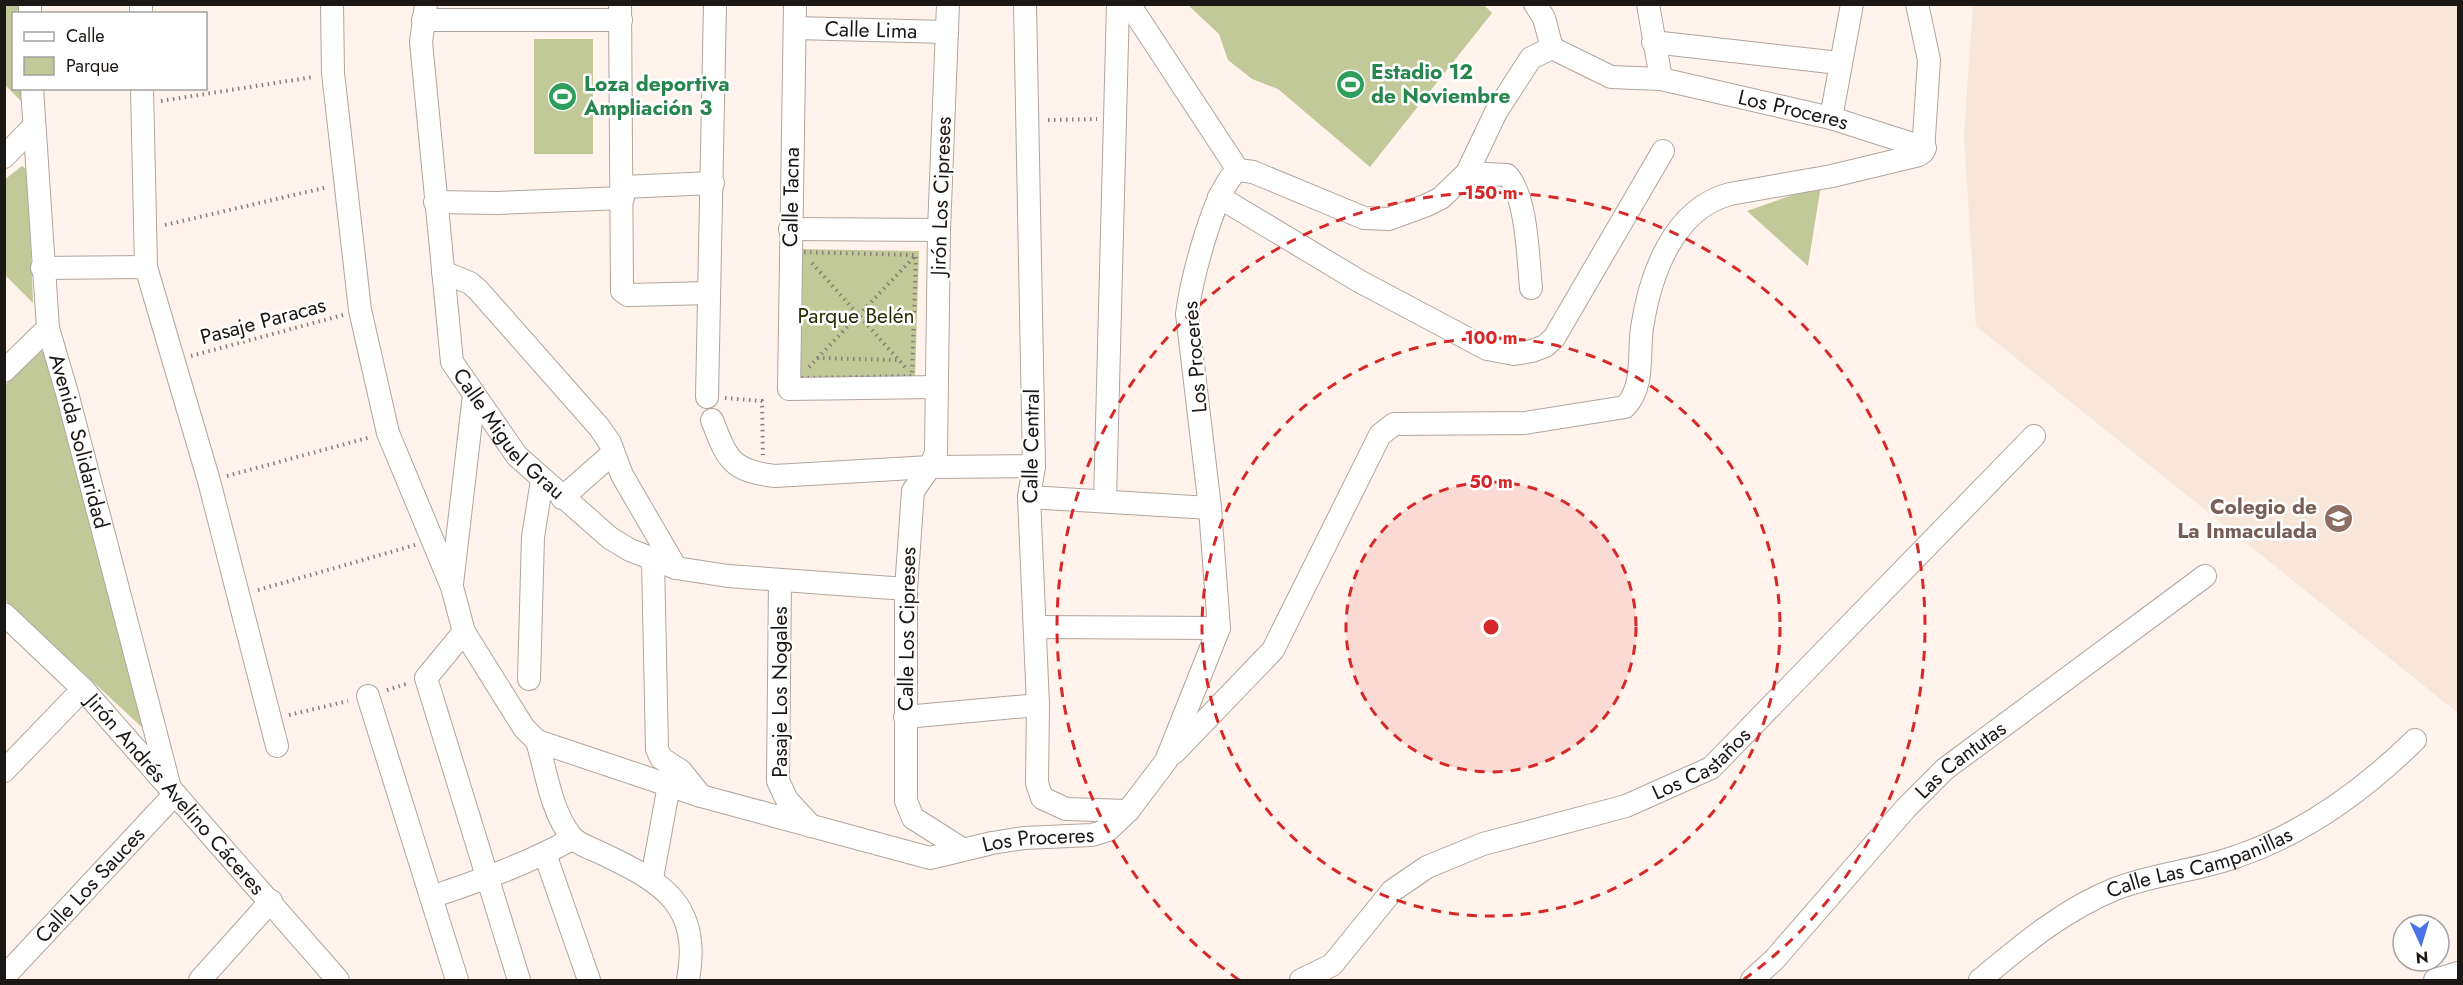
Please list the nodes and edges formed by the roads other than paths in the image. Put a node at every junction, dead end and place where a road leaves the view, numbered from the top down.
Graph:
1 (332, 4) edge
2 (715, 4) edge
3 (795, 4) edge
4 (948, 4) edge
5 (1025, 4) edge
6 (1118, 4) edge
7 (1129, 4) edge
8 (1647, 4) edge
9 (1852, 4) edge
10 (1917, 4) edge
11 (1541, 9) edge
12 (425, 12) edge
13 (621, 12) edge
14 (795, 28) junction
15 (947, 32) junction
16 (1653, 42) junction
17 (1552, 48) junction
18 (1839, 63) junction
19 (1660, 79) junction
20 (32, 90) edge
21 (142, 96) edge
22 (1831, 118) junction
23 (33, 127) junction
24 (1925, 148) junction
25 (1663, 151) dead end
26 (4, 157) edge
27 (1238, 170) junction
28 (1467, 173) junction
29 (713, 183) junction
30 (623, 193) junction
31 (1219, 197) junction
32 (435, 202) junction
33 (939, 230) junction
34 (794, 240) junction
35 (146, 267) junction
36 (42, 268) junction
37 (443, 272) junction
38 (1532, 288) dead end
39 (709, 293) junction
40 (48, 328) junction
41 (4, 370) edge
42 (924, 384) junction
43 (474, 395) junction
44 (707, 397) road end
45 (712, 420) dead end
46 (2034, 436) dead end
47 (613, 453) junction
48 (1034, 466) junction
49 (930, 467) junction
50 (542, 480) junction
51 (1029, 497) junction
52 (562, 498) junction
53 (1105, 500) junction
54 (1210, 508) junction
55 (653, 560) junction
56 (676, 568) junction
57 (2205, 576) dead end
58 (780, 581) junction
59 (452, 587) junction
60 (906, 589) junction
61 (4, 614) edge
62 (1035, 627) junction
63 (1219, 628) junction
64 (464, 632) junction
65 (529, 680) dead end
66 (83, 688) junction
67 (368, 696) dead end
68 (1038, 705) junction
69 (905, 717) junction
70 (2415, 740) dead end
71 (537, 741) junction
72 (277, 746) dead end
73 (1166, 761) junction
74 (4, 771) edge
75 (669, 785) junction
76 (173, 791) junction
77 (701, 796) junction
78 (1128, 811) junction
79 (812, 827) junction
80 (572, 839) junction
81 (962, 849) junction
82 (545, 854) junction
83 (488, 878) junction
84 (652, 878) junction
85 (431, 897) junction
86 (271, 901) junction
87 (2458, 973) edge
88 (5, 979) edge
89 (200, 981) edge
90 (339, 981) edge
91 (458, 981) edge
92 (519, 981) edge
93 (589, 981) edge
94 (688, 981) edge
95 (1301, 981) edge
96 (1752, 981) edge
97 (1980, 981) edge
98 (2435, 981) edge

1 - 59 street
2 - 29 street
3 - 14 street, Calle Tacna
4 - 15 street, Jirón Los Cipreses
5 - 48 street, Calle Central
6 - 53 street
7 - 27 street
8 - 16 street
9 - 18 street
10 - 24 street
11 - 17 street
12 - 13 street
12 - 32 street, Calle Miguel Grau
13 - 30 street
14 - 15 street, Calle Lima
14 - 34 street, Calle Tacna
15 - 33 street, Jirón Los Cipreses
16 - 18 street
16 - 19 street
17 - 19 street, Los Proceres
17 - 28 street
18 - 22 street
19 - 22 street, Los Proceres
20 - 23 street, Avenida Solidaridad
21 - 35 street
22 - 24 street, Los Proceres
23 - 26 street
23 - 36 street, Avenida Solidaridad
24 - 73 street
25 - 31 street
27 - 28 street
27 - 31 street, Los Proceres
28 - 38 street
29 - 30 street
29 - 39 street
30 - 32 street
30 - 39 street
31 - 54 street, Los Proceres
32 - 37 street, Calle Miguel Grau
33 - 34 street
33 - 42 street, Jirón Los Cipreses
34 - 42 street, Calle Tacna
35 - 36 street
35 - 72 street
36 - 40 street, Avenida Solidaridad
37 - 43 street, Calle Miguel Grau
37 - 47 street
39 - 44 street
40 - 41 street
40 - 76 street, Avenida Solidaridad
42 - 49 street, Calle Los Cipreses
43 - 50 street, Calle Miguel Grau
43 - 59 street
45 - 49 street
46 - 95 street, Los Castaños
47 - 52 street
47 - 56 street
48 - 49 street
48 - 51 street, Calle Central
49 - 60 street, Calle Los Cipreses
50 - 52 street, Calle Miguel Grau
50 - 65 street
51 - 53 street
51 - 62 street, Calle Central
52 - 55 street, Calle Miguel Grau
53 - 54 street
54 - 63 street, Los Proceres
55 - 56 street, Calle Miguel Grau
55 - 77 street
56 - 58 street, Calle Miguel Grau
57 - 96 street, Las Cantutas
58 - 60 street, Calle Miguel Grau
58 - 79 street, Pasaje Los Nogales
59 - 64 street
60 - 69 street, Calle Los Cipreses
61 - 66 street, Jirón Andrés Avelino Cáceres
62 - 63 street
62 - 68 street, Calle Central
63 - 73 street, Los Proceres
64 - 71 street
64 - 83 street
66 - 74 street
66 - 76 street, Jirón Andrés Avelino Cáceres
67 - 85 street
68 - 69 street
68 - 78 street, Calle Central
69 - 81 street, Calle Los Cipreses
70 - 97 street, Calle Las Campanillas
71 - 75 street
71 - 80 street
73 - 78 street, Los Proceres
75 - 77 street
75 - 84 street
76 - 86 street, Jirón Andrés Avelino Cáceres
76 - 88 street, Calle Los Sauces
77 - 79 street
78 - 81 street, Los Proceres
79 - 81 street, Los Proceres
80 - 82 street
80 - 84 street
82 - 83 street
82 - 93 street
83 - 85 street
83 - 92 street
84 - 94 street
85 - 91 street
86 - 89 street
86 - 90 street, Jirón Andrés Avelino Cáceres
87 - 98 street

